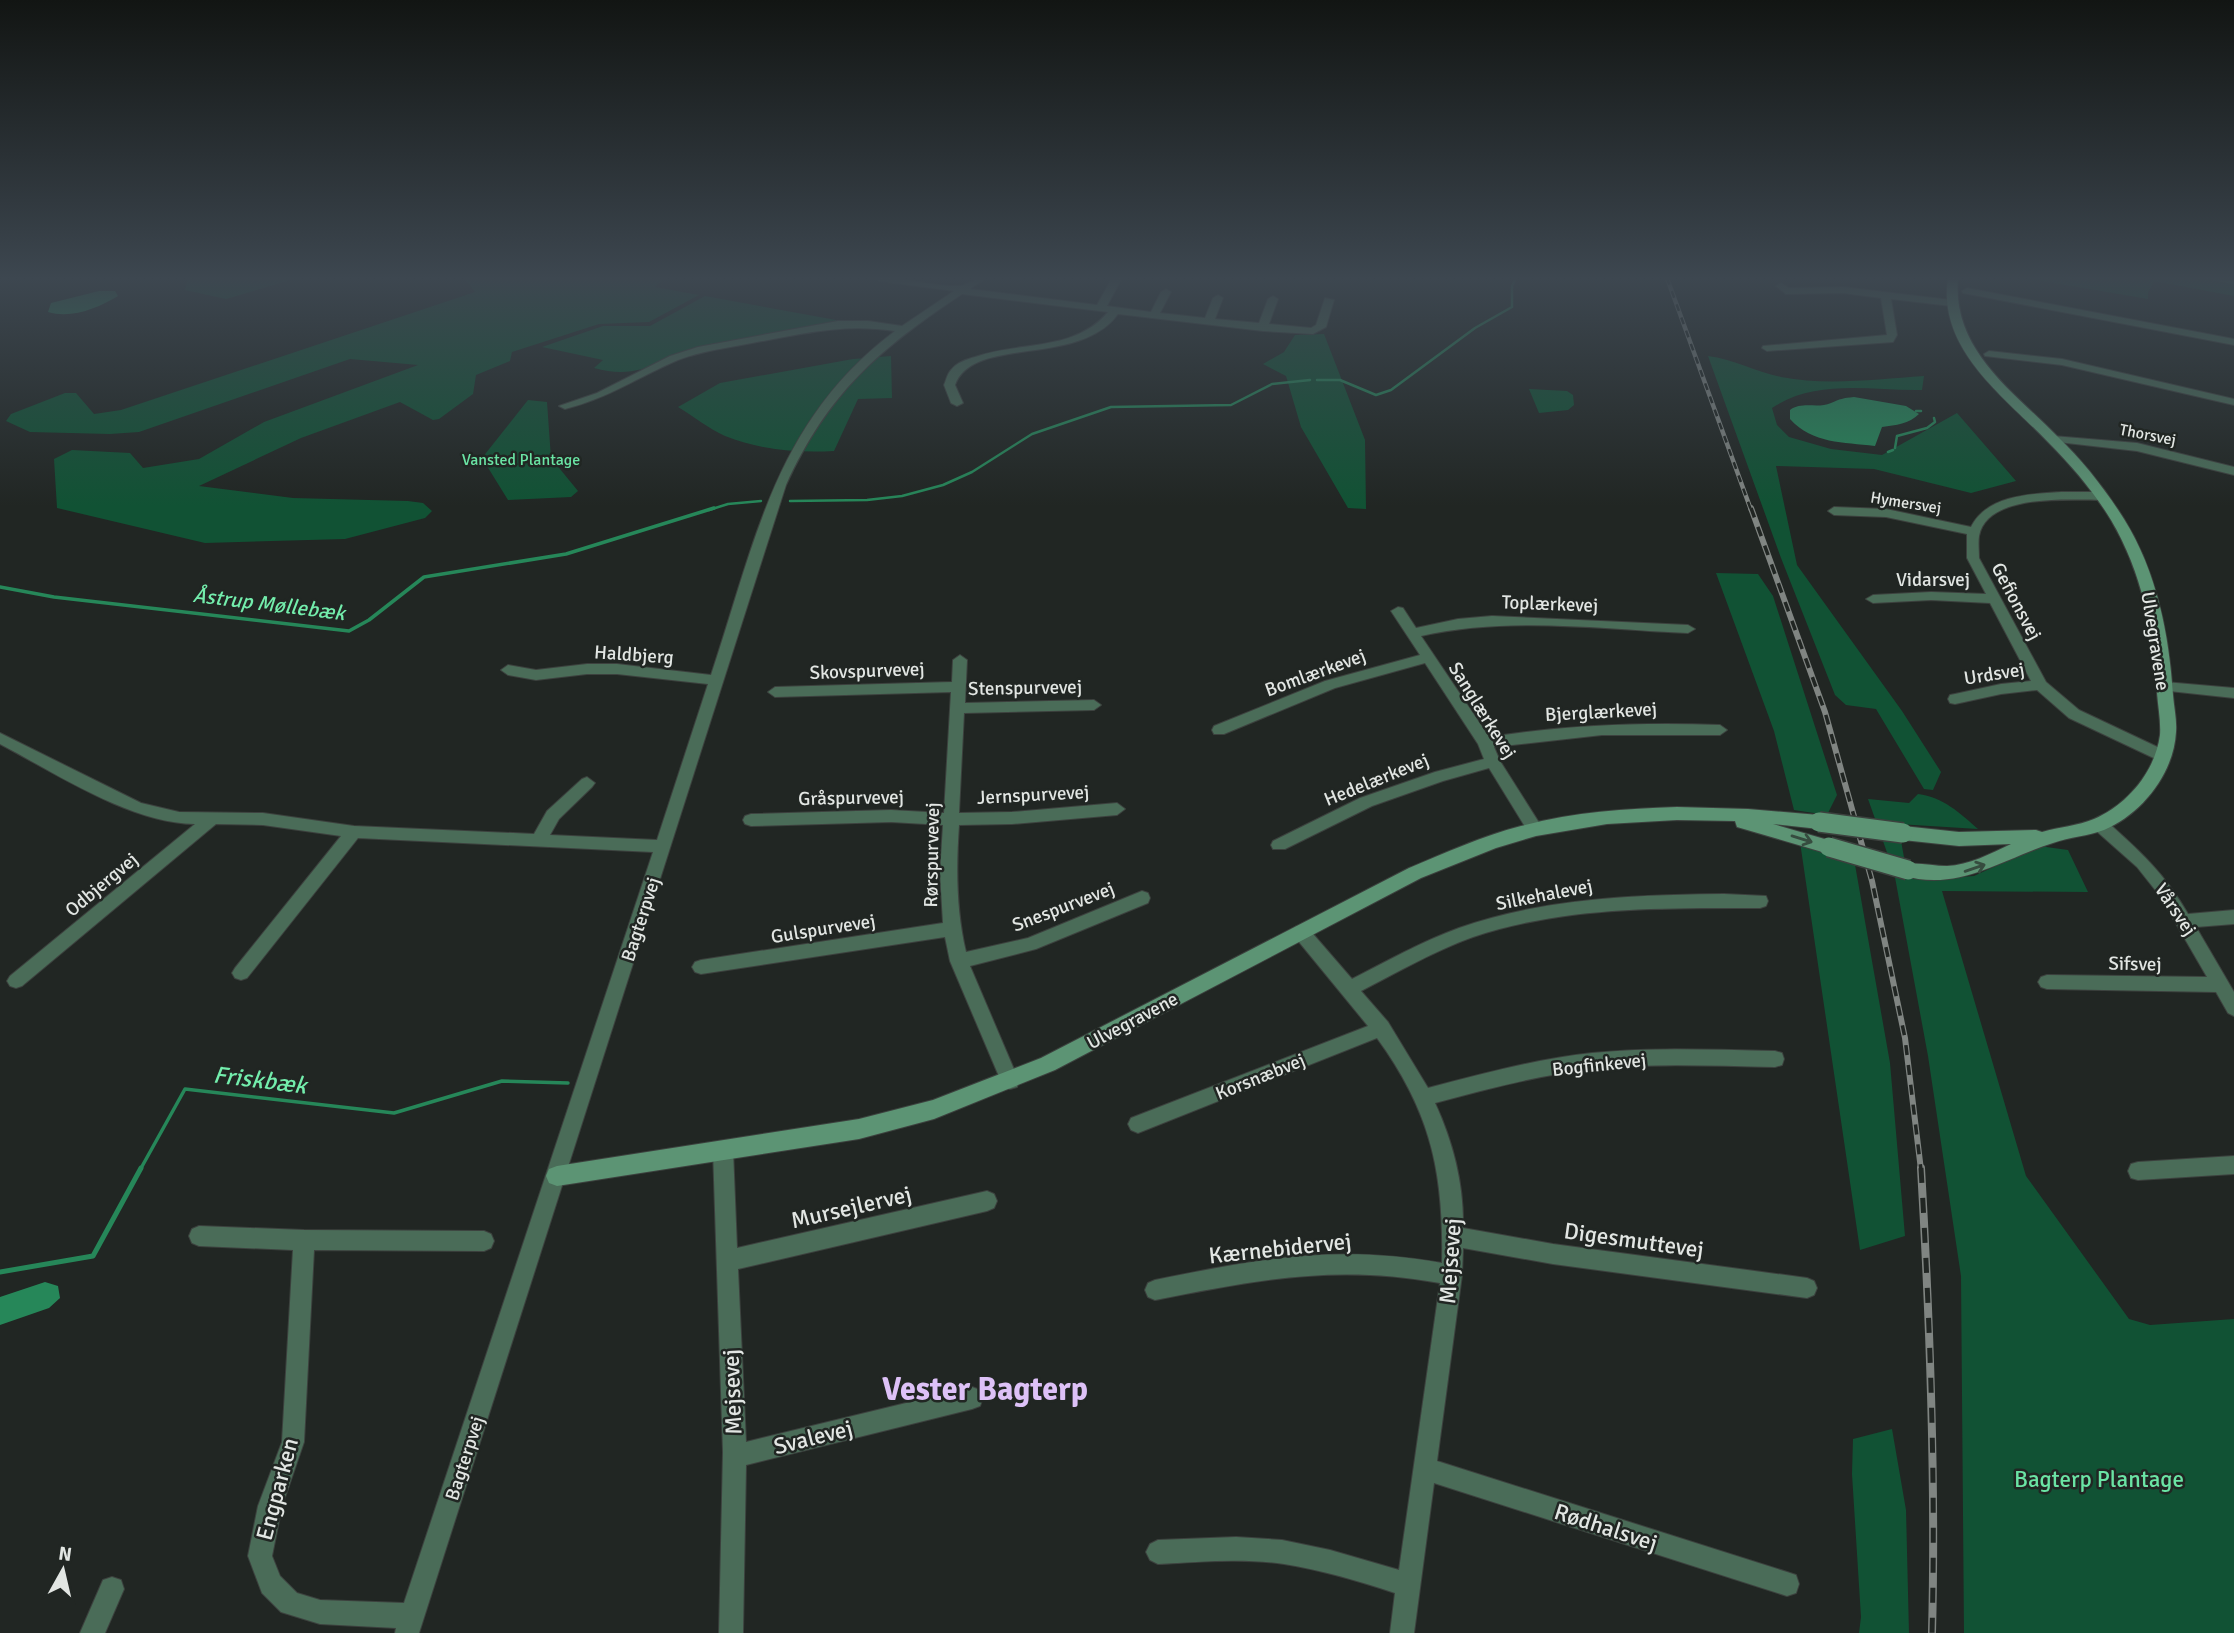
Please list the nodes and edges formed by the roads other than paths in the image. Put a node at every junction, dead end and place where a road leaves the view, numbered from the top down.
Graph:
1 (685, 354) edge
2 (876, 354) edge
3 (987, 354) edge
4 (1973, 354) edge
5 (1991, 354) edge
6 (2234, 401) edge
7 (957, 403) dead end
8 (565, 406) dead end
9 (2053, 439) junction
10 (2234, 471) edge
11 (2102, 496) junction
12 (1834, 511) dead end
13 (1972, 531) junction
14 (1873, 599) dead end
15 (1993, 599) junction
16 (1398, 611) dead end
17 (1688, 629) dead end
18 (1412, 633) junction
19 (1427, 657) junction
20 (960, 660) dead end
21 (508, 670) dead end
22 (716, 680) junction
23 (2040, 685) junction
24 (959, 687) junction
25 (2165, 687) junction
26 (775, 692) dead end
27 (2234, 693) edge
28 (1955, 699) dead end
29 (1094, 705) dead end
30 (957, 708) junction
31 (1219, 730) dead end
32 (1720, 730) dead end
33 (0, 738) edge
34 (1485, 743) junction
35 (2163, 756) junction
36 (1493, 762) junction
37 (587, 783) dead end
38 (1117, 809) dead end
39 (1688, 813) junction
40 (212, 819) junction
41 (951, 819) junction
42 (751, 820) dead end
43 (2099, 824) junction
44 (1535, 829) junction
45 (354, 832) junction
46 (2050, 837) junction
47 (538, 841) junction
48 (1279, 845) dead end
49 (663, 846) junction
50 (1142, 898) dead end
51 (1760, 901) dead end
52 (2234, 917) edge
53 (2185, 921) junction
54 (952, 929) junction
55 (1301, 932) junction
56 (959, 961) junction
57 (701, 967) dead end
58 (241, 973) dead end
59 (16, 981) dead end
60 (2047, 982) dead end
61 (2222, 985) junction
62 (1349, 989) junction
63 (2234, 1008) edge
64 (1382, 1028) junction
65 (1775, 1059) dead end
66 (1010, 1081) junction
67 (1425, 1097) junction
68 (1138, 1124) dead end
69 (723, 1150) junction
70 (2234, 1165) edge
71 (2137, 1171) dead end
72 (557, 1176) junction
73 (987, 1201) dead end
74 (199, 1236) dead end
75 (1455, 1237) junction
76 (304, 1240) junction
77 (484, 1241) dead end
78 (727, 1261) junction
79 (1452, 1275) junction
80 (1807, 1289) dead end
81 (1156, 1290) dead end
82 (972, 1398) dead end
83 (735, 1456) junction
84 (1425, 1469) junction
85 (1158, 1552) dead end
86 (1787, 1584) dead end
87 (1408, 1586) junction
88 (113, 1589) dead end
89 (409, 1625) edge
90 (92, 1633) edge
91 (731, 1633) edge
92 (1402, 1633) edge

1 - 8 street
2 - 22 street, Bagterpvej
3 - 7 street
4 - 9 street, Ulvegravene
5 - 6 street
9 - 10 street, Thorsvej
9 - 11 street, Ulvegravene
11 - 13 street
11 - 25 street, Ulvegravene
12 - 13 street, Hymersvej
13 - 15 street, Gefionsvej
14 - 15 street, Vidarsvej
15 - 23 street, Gefionsvej
16 - 18 street, Sanglærkevej
17 - 18 street, Toplærkevej
18 - 19 street, Sanglærkevej
19 - 31 street, Bomlærkevej
19 - 34 street, Sanglærkevej
20 - 24 street, Rørspurvevej
21 - 22 street, Haldbjerg
22 - 49 street, Bagterpvej
23 - 28 street, Urdsvej
23 - 35 street, Gefionsvej
24 - 26 street, Skovspurvevej
24 - 30 street, Rørspurvevej
25 - 27 street
25 - 35 street, Ulvegravene
29 - 30 street, Stenspurvevej
30 - 41 street, Rørspurvevej
32 - 34 street, Bjerglærkevej
33 - 40 street
34 - 36 street, Sanglærkevej
35 - 43 street, Ulvegravene
36 - 44 street, Sanglærkevej
36 - 48 street, Hedelærkevej
37 - 47 street
38 - 41 street, Jernspurvevej
39 - 44 street, Ulvegravene
39 - 46 street, Ulvegravene, bridge
39 -> 46 street, Ulvegravene, bridge
40 - 45 street
40 - 59 street, Odbjergvej
41 - 42 street, Gråspurvevej
41 - 54 street, Rørspurvevej
43 - 46 street, Ulvegravene
43 - 53 street, Vårsvej
44 - 55 street, Ulvegravene
45 - 47 street
45 - 58 street
47 - 49 street
49 - 72 street, Bagterpvej
50 - 56 street, Snespurvevej
51 - 62 street, Silkehalevej
52 - 53 street
53 - 61 street, Vårsvej
54 - 56 street, Rørspurvevej
54 - 57 street, Gulspurvevej
55 - 62 street, Mejsevej
55 - 66 street, Ulvegravene
56 - 66 street, Rørspurvevej
60 - 61 street, Sifsvej
61 - 63 street, Vårsvej
62 - 64 street, Mejsevej
64 - 67 street, Mejsevej
64 - 68 street, Korsnæbvej
65 - 67 street, Bogfinkevej
66 - 69 street, Ulvegravene
67 - 75 street, Mejsevej
69 - 72 street, Ulvegravene
69 - 78 street, Mejsevej
70 - 71 street
72 - 89 street, Bagterpvej
73 - 78 street, Mursejlervej
74 - 76 street
75 - 79 street, Mejsevej
75 - 80 street, Digesmuttevej
76 - 77 street
76 - 89 street, Engparken
78 - 83 street, Mejsevej
79 - 81 street, Kærnebidervej
79 - 84 street, Mejsevej
82 - 83 street, Svalevej
83 - 91 street, Mejsevej
84 - 86 street, Rødhalsvej
84 - 87 street, Mejsevej
85 - 87 street
87 - 92 street, Mejsevej
88 - 90 street

